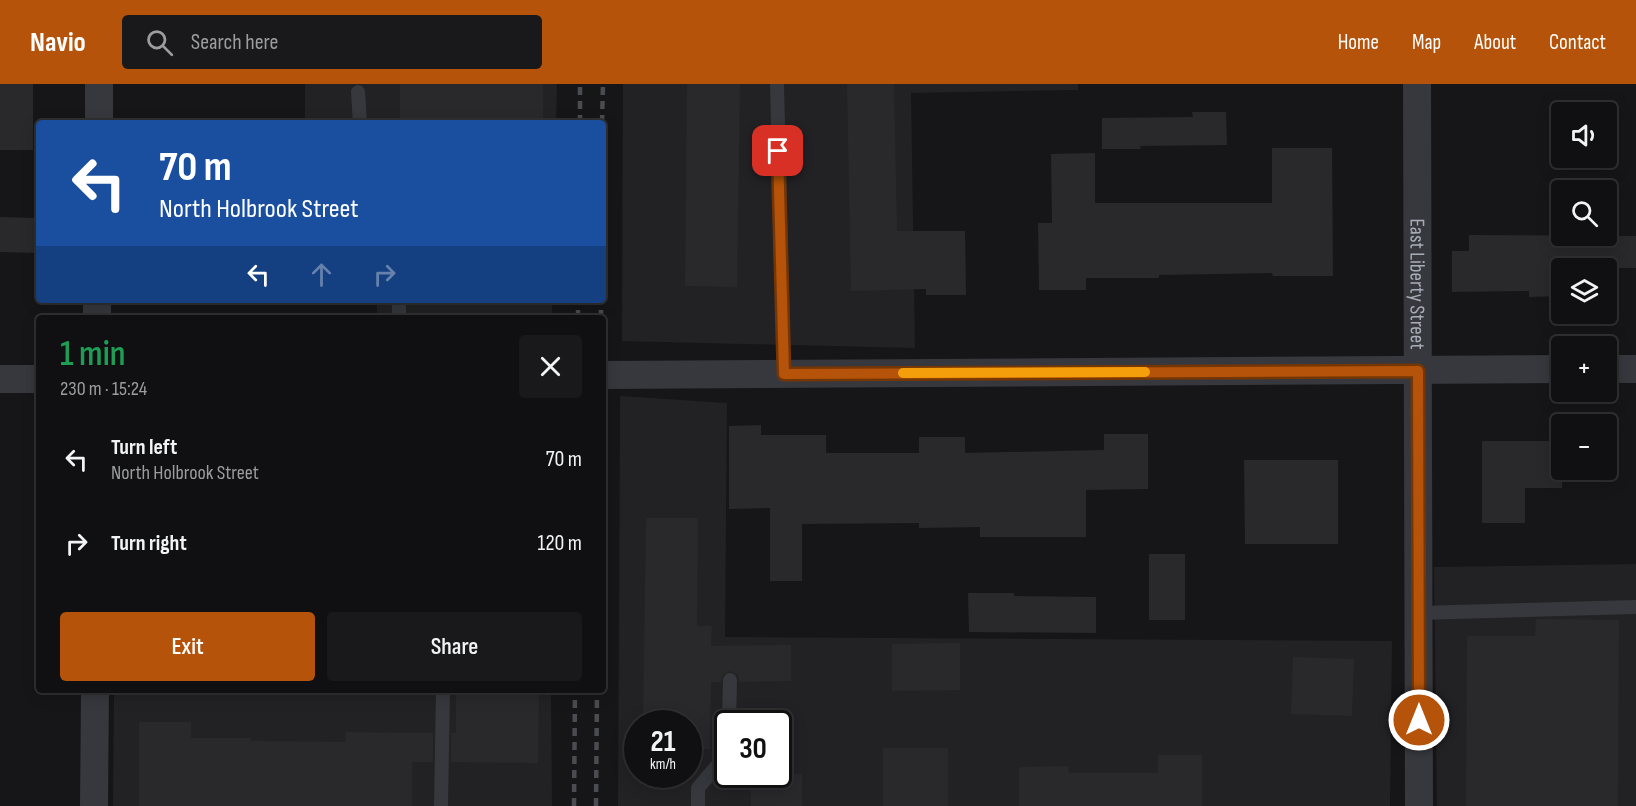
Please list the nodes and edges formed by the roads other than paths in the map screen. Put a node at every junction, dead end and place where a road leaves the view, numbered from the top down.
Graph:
1 (99, 84) edge
2 (777, 84) edge
3 (1417, 84) edge
4 (358, 92) dead end
5 (99, 120) edge
6 (360, 120) edge
7 (1551, 369) edge
8 (1617, 369) edge
9 (1636, 369) edge
10 (1418, 371) junction
11 (784, 374) junction
12 (606, 375) edge
13 (0, 379) edge
14 (36, 379) edge
15 (1636, 607) edge
16 (1419, 613) junction
17 (730, 680) dead end
18 (95, 693) edge
19 (443, 693) edge
20 (729, 710) edge
21 (714, 769) edge
22 (93, 806) edge
23 (441, 806) edge
24 (698, 806) edge
25 (1419, 806) edge

1 - 5 street
2 - 11 lane
3 - 10 street, East Liberty Street
4 - 6 lane
7 - 10 street
8 - 9 street
10 - 11 street
10 - 16 street, East Liberty Street
11 - 12 street
13 - 14 street
15 - 16 lane
16 - 25 street, East Liberty Street
17 - 20 lane
18 - 22 street
19 - 23 lane
21 - 24 lane

